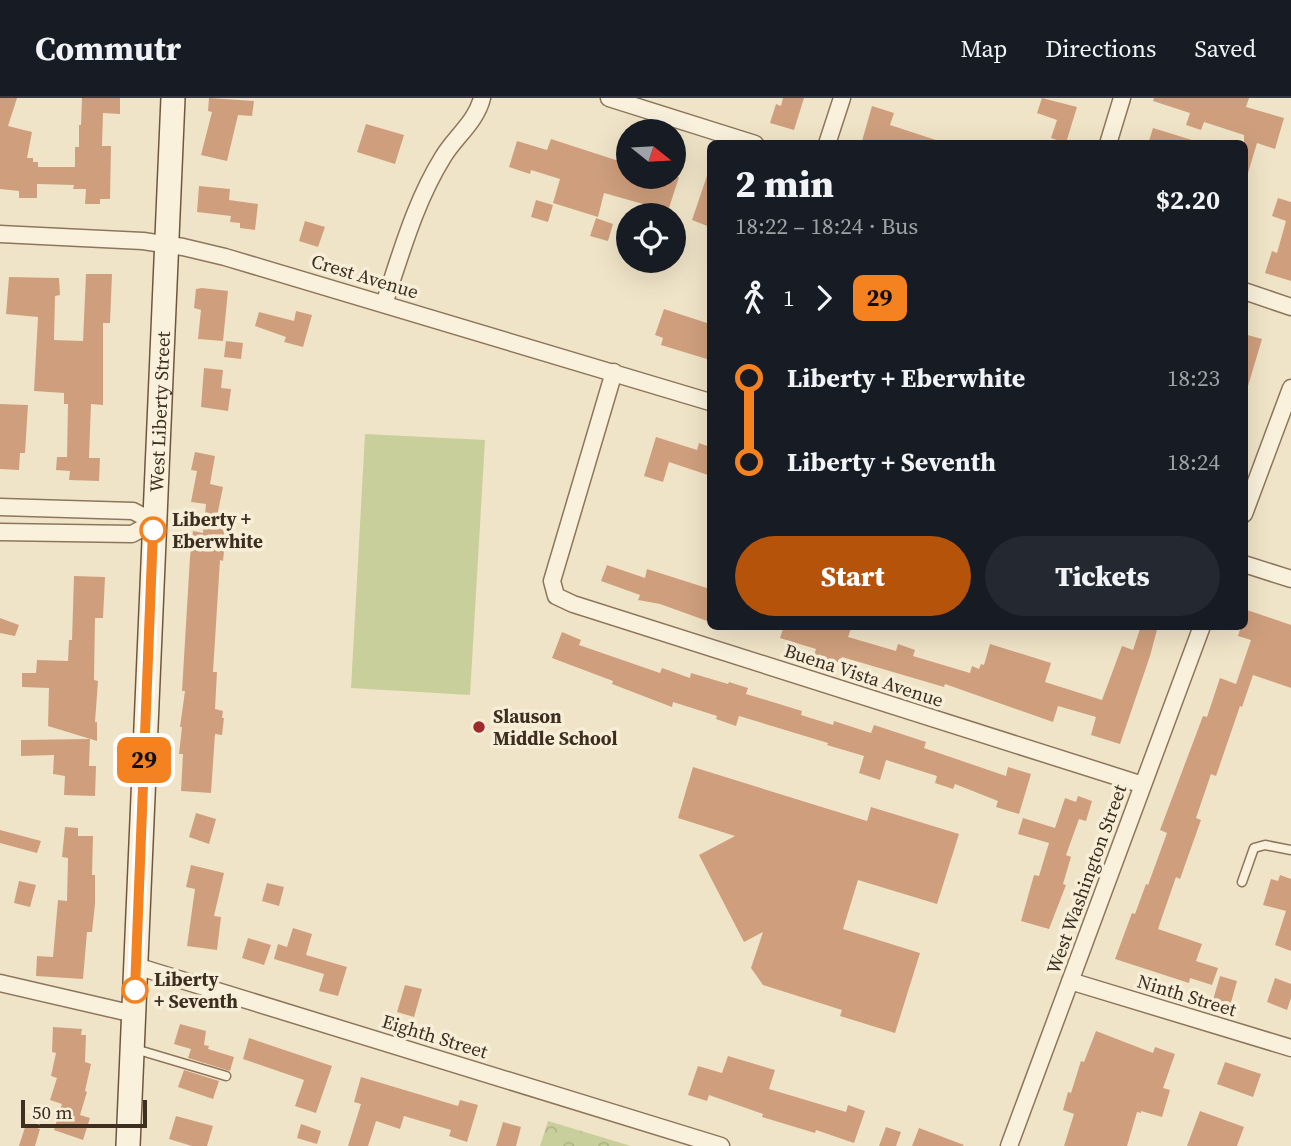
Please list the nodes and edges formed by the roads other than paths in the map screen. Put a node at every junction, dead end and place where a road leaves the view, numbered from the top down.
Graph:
1 (173, 98) edge
2 (482, 98) edge
3 (609, 98) edge
4 (842, 98) edge
5 (1122, 98) edge
6 (742, 140) edge
7 (828, 140) edge
8 (1109, 140) edge
9 (0, 234) edge
10 (167, 245) junction
11 (1248, 292) edge
12 (384, 304) junction
13 (1291, 307) edge
14 (614, 372) junction
15 (1291, 388) edge
16 (707, 401) edge
17 (1248, 503) edge
18 (0, 507) edge
19 (154, 522) junction
20 (0, 532) edge
21 (1248, 565) edge
22 (1291, 579) edge
23 (1201, 630) edge
24 (1143, 785) junction
25 (1291, 850) edge
26 (1242, 882) dead end
27 (136, 965) junction
28 (1070, 981) junction
29 (0, 983) edge
30 (134, 1014) junction
31 (132, 1048) junction
32 (1291, 1048) edge
33 (226, 1076) dead end
34 (128, 1146) edge
35 (721, 1146) edge
36 (1009, 1146) edge

1 - 10 main road, West Liberty Street
2 - 12 street
3 - 6 street
4 - 7 street
5 - 8 street
9 - 10 street, Crest Avenue
10 - 12 street, Crest Avenue
10 - 19 main road, West Liberty Street
11 - 13 street
12 - 14 street, Crest Avenue
14 - 16 street, Crest Avenue
14 - 24 street, Buena Vista Avenue
15 - 17 street
18 - 19 street
19 - 20 street
19 - 27 main road, West Liberty Street
21 - 22 street
23 - 24 street, West Washington Street
24 - 28 street, West Washington Street
25 - 26 lane
27 - 30 main road, West Liberty Street
27 - 35 street, Eighth Street
28 - 32 street, Ninth Street
28 - 36 street, West Washington Street
29 - 30 street
30 - 31 main road, West Liberty Street
31 - 33 lane
31 - 34 main road, West Liberty Street

